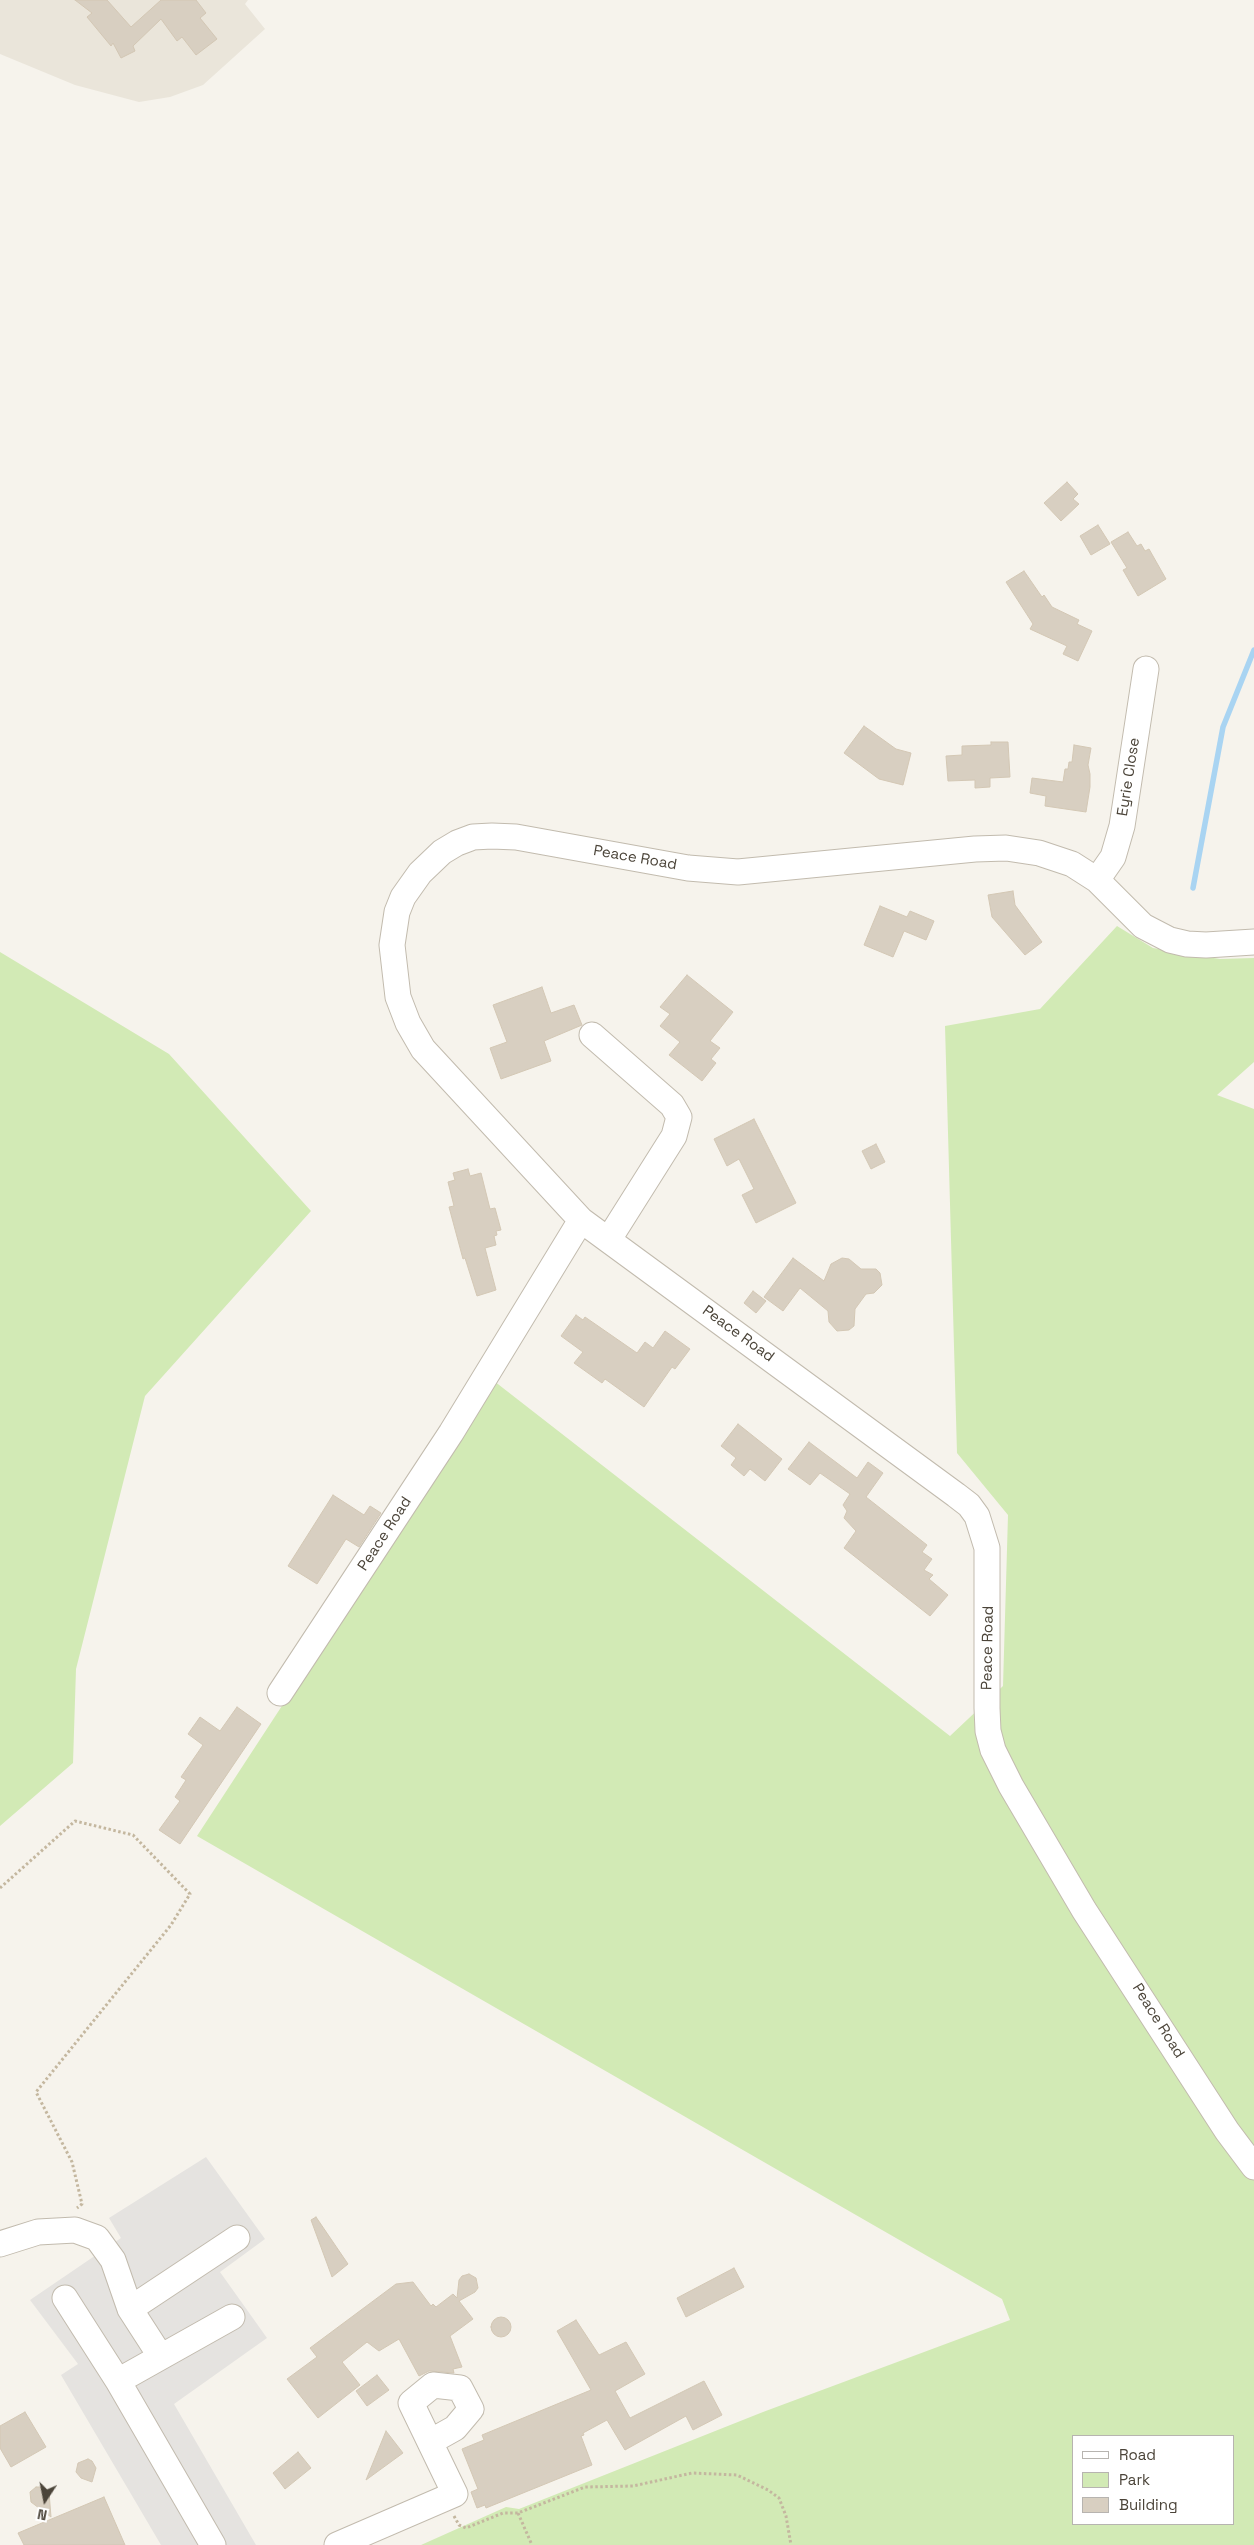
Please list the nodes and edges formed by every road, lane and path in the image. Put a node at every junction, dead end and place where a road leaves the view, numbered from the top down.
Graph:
1 (1146, 669) dead end
2 (1096, 880) junction
3 (1254, 942) edge
4 (592, 1035) dead end
5 (581, 1220) junction
6 (609, 1239) junction
7 (280, 1693) dead end
8 (0, 1888) edge
9 (1254, 2167) edge
10 (75, 2209) dead end
11 (237, 2238) dead end
12 (0, 2244) edge
13 (65, 2298) dead end
14 (130, 2309) junction
15 (232, 2317) dead end
16 (161, 2357) junction
17 (118, 2381) junction
18 (430, 2442) dead end
19 (518, 2513) junction
20 (462, 2527) dead end
21 (213, 2545) edge
22 (337, 2545) edge
23 (532, 2545) edge
24 (792, 2545) edge

1 - 2 street, Eyrie Close
2 - 3 street, Peace Road
2 - 5 street, Peace Road
4 - 6 street
5 - 6 street, Peace Road
5 - 7 street, Peace Road
6 - 9 street, Peace Road
8 - 10 path
11 - 14 street
12 - 14 street
13 - 17 street
14 - 16 street
15 - 16 street
16 - 17 street
17 - 21 street
18 - 22 street
19 - 20 path
19 - 23 path
19 - 24 path

